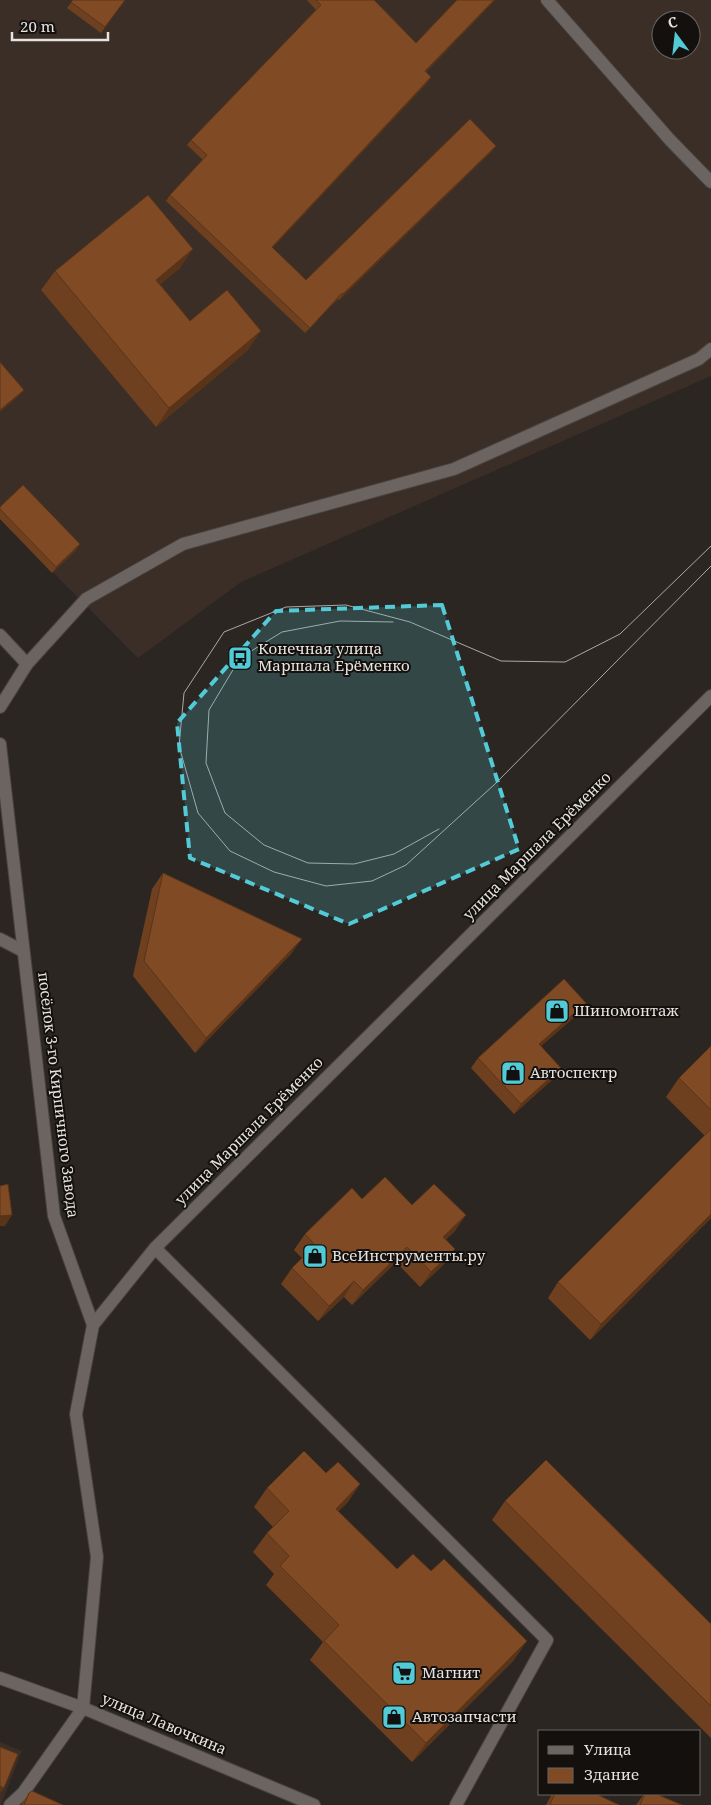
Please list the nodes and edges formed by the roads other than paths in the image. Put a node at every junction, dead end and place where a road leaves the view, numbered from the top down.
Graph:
1 (547, 0) edge
2 (711, 182) edge
3 (711, 349) edge
4 (0, 635) edge
5 (27, 664) junction
6 (711, 696) edge
7 (0, 707) edge
8 (0, 744) edge
9 (0, 938) edge
10 (24, 951) junction
11 (154, 1248) junction
12 (93, 1325) junction
13 (0, 1678) edge
14 (83, 1708) junction
15 (10, 1805) edge
16 (314, 1805) edge
17 (456, 1805) edge

1 - 2 main road
3 - 5 main road
4 - 5 main road
5 - 7 main road
6 - 11 main road, улица Маршала Ерёменко
8 - 10 main road, посёлок 3-го Кирпичного Завода
9 - 10 main road
10 - 12 main road, посёлок 3-го Кирпичного Завода
11 - 12 main road, улица Маршала Ерёменко
11 - 17 main road
12 - 14 main road, улица Маршала Ерёменко
13 - 14 main road, улица Лавочкина
14 - 15 main road
14 - 16 main road, улица Лавочкина

